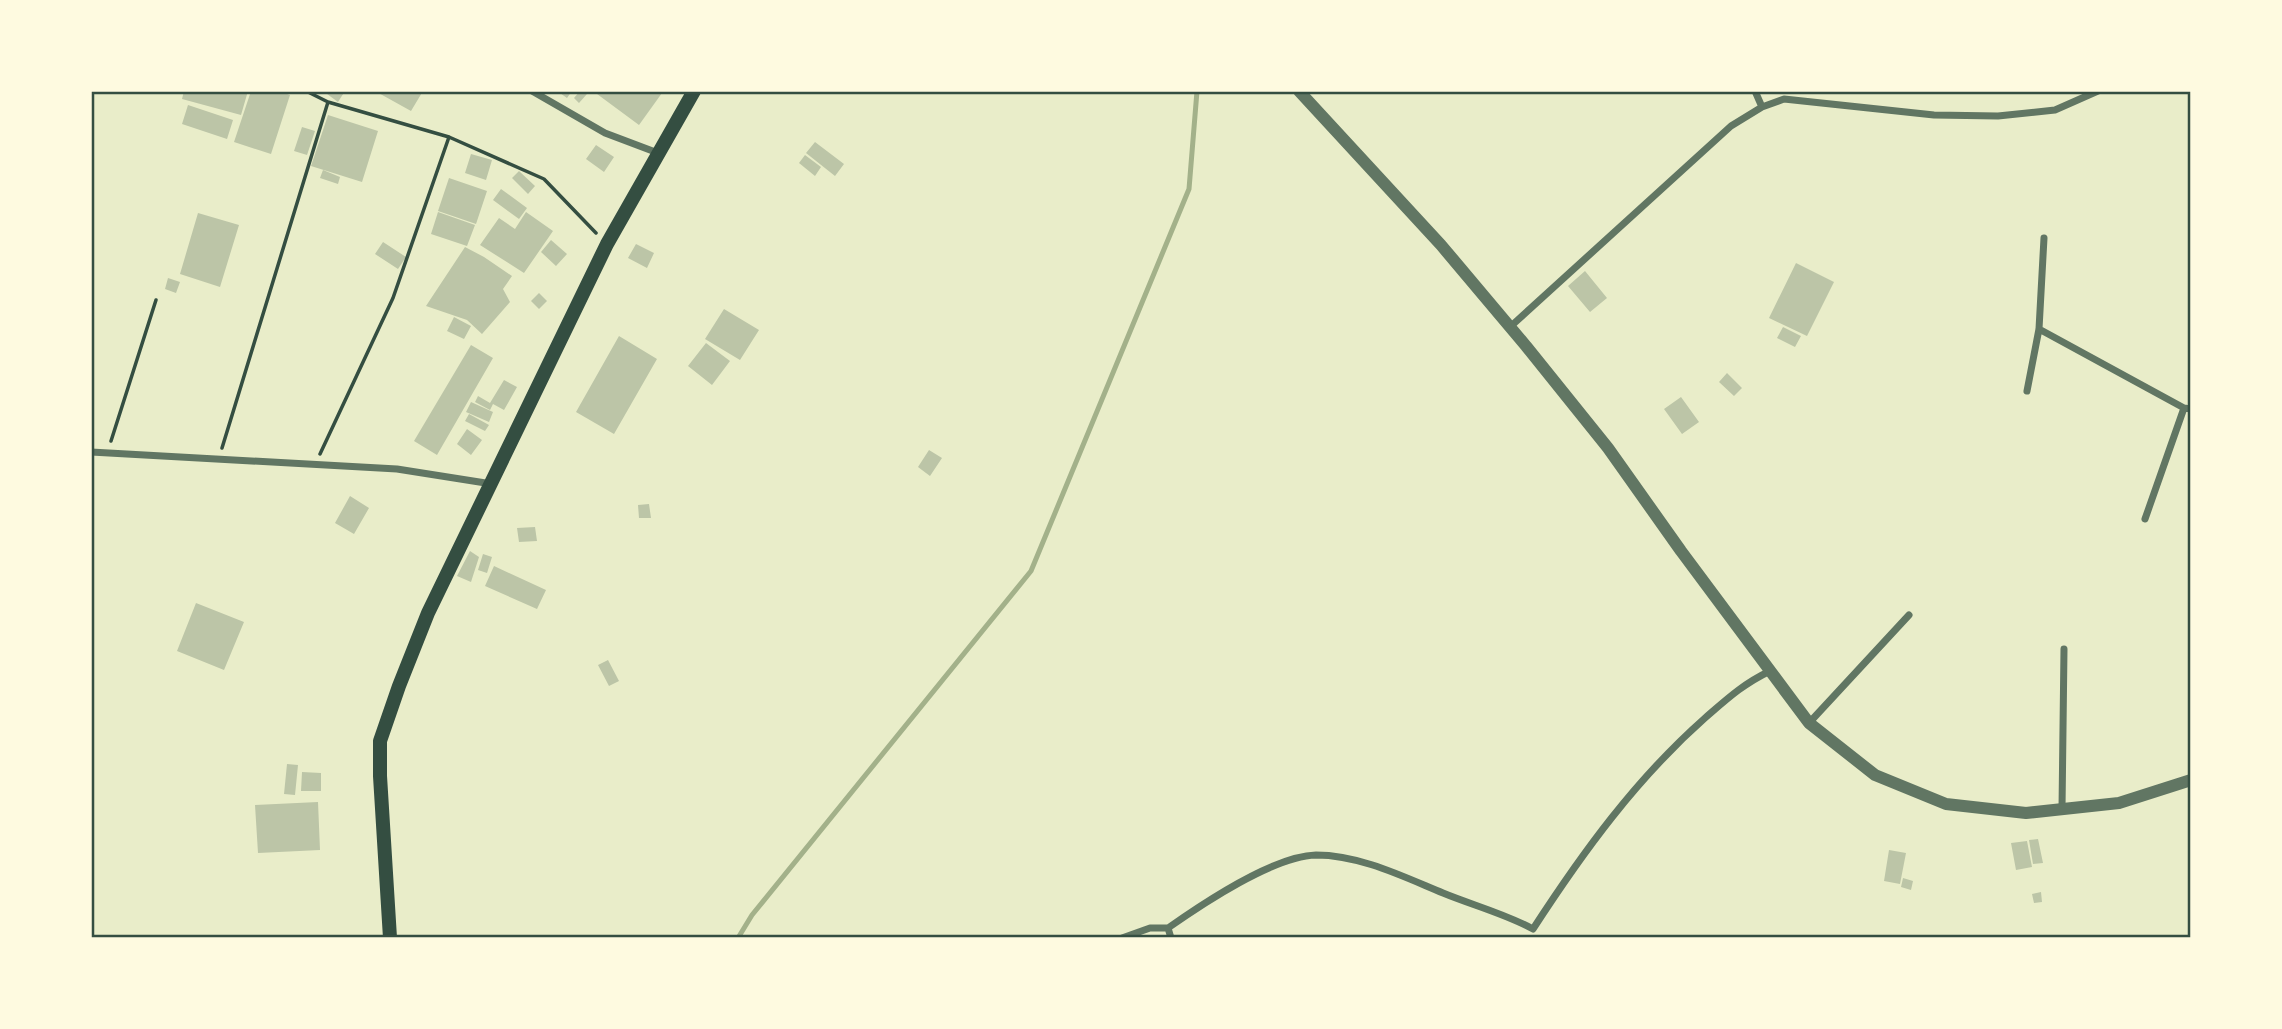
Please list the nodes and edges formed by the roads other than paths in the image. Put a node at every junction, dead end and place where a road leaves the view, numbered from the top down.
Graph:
1 (532, 91) edge
2 (694, 91) edge
3 (1299, 91) edge
4 (1755, 91) edge
5 (2098, 91) edge
6 (1762, 107) junction
7 (658, 153) junction
8 (2045, 238) dead end
9 (1510, 327) junction
10 (2039, 329) junction
11 (2027, 391) dead end
12 (2188, 408) edge
13 (91, 452) edge
14 (493, 484) junction
15 (2145, 519) dead end
16 (1909, 615) dead end
17 (2064, 649) dead end
18 (1770, 671) junction
19 (1809, 723) junction
20 (2191, 780) edge
21 (2062, 809) junction
22 (1168, 928) junction
23 (1533, 929) junction
24 (390, 938) edge
25 (1122, 938) edge
26 (1171, 938) edge
27 (1540, 938) edge

1 - 7 street
2 - 7 main road
3 - 9 street
4 - 6 street
5 - 6 street
6 - 9 street
7 - 14 main road
8 - 10 street
9 - 18 street
10 - 11 street
10 - 12 street
12 - 15 street
13 - 14 street
14 - 24 main road
16 - 19 street
17 - 21 street
18 - 19 street
18 - 23 street
19 - 21 street
20 - 21 street
22 - 23 street
22 - 25 street
22 - 26 street
23 - 27 street

